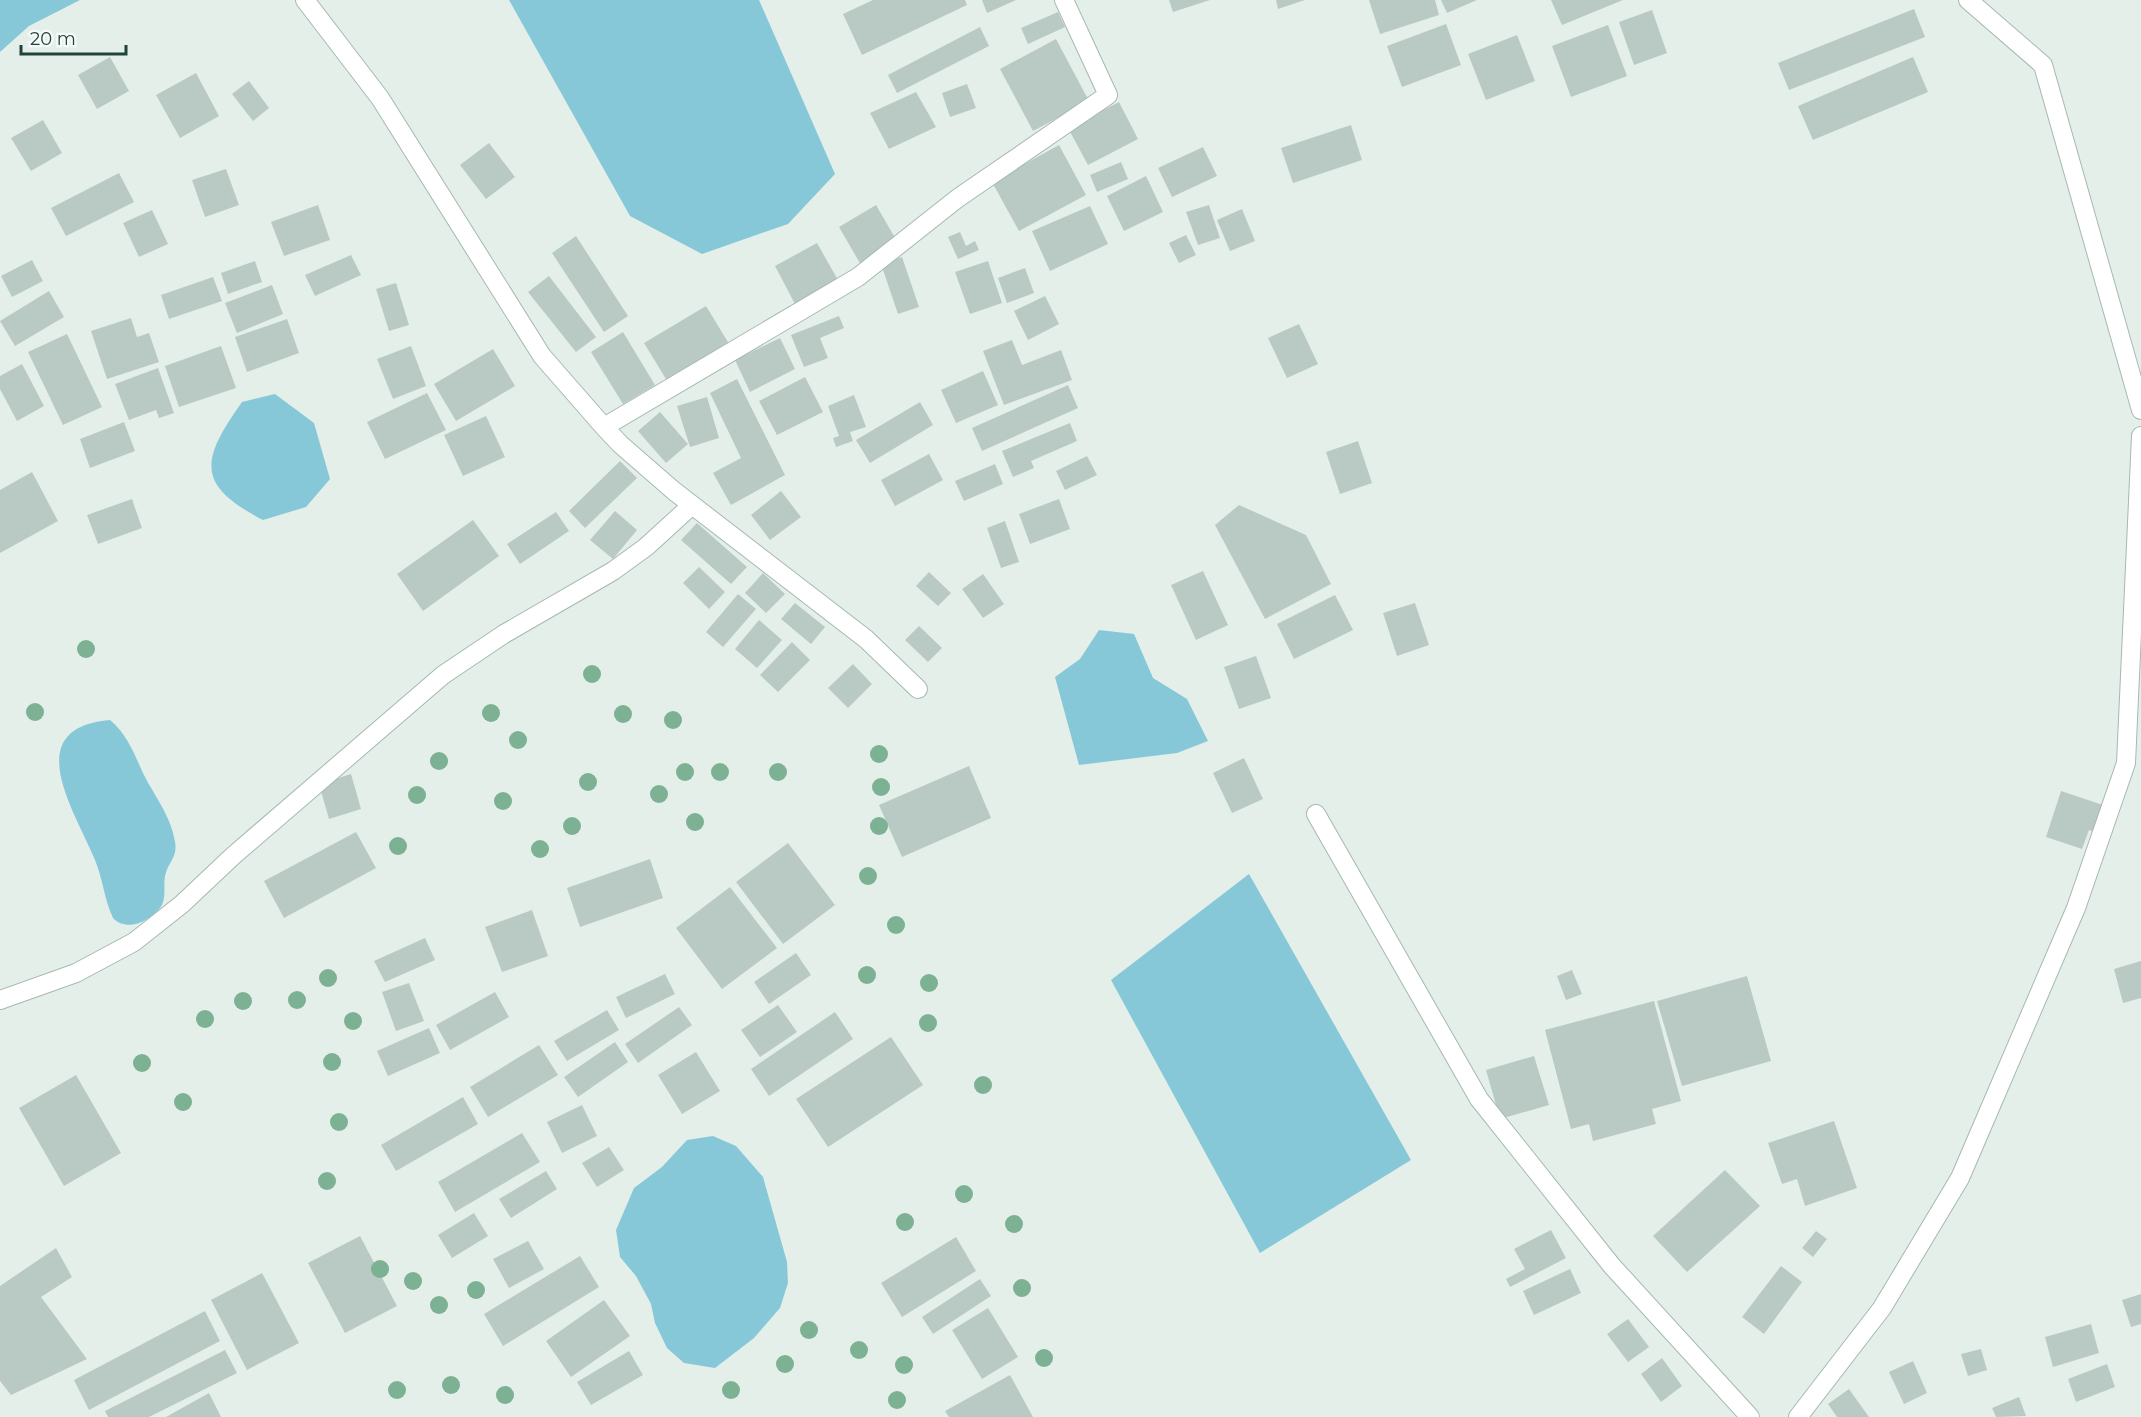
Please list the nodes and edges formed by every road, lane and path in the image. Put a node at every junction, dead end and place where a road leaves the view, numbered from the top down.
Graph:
1 (305, 0) edge
2 (1064, 0) edge
3 (1968, 0) edge
4 (2141, 410) edge
5 (604, 427) junction
6 (2141, 436) edge
7 (692, 505) junction
8 (918, 689) dead end
9 (1316, 814) dead end
10 (0, 1000) edge
11 (1750, 1417) edge
12 (1798, 1417) edge

1 - 5 street
2 - 5 street
3 - 4 street
5 - 7 street
6 - 12 street
7 - 8 street
7 - 10 street
9 - 11 street

